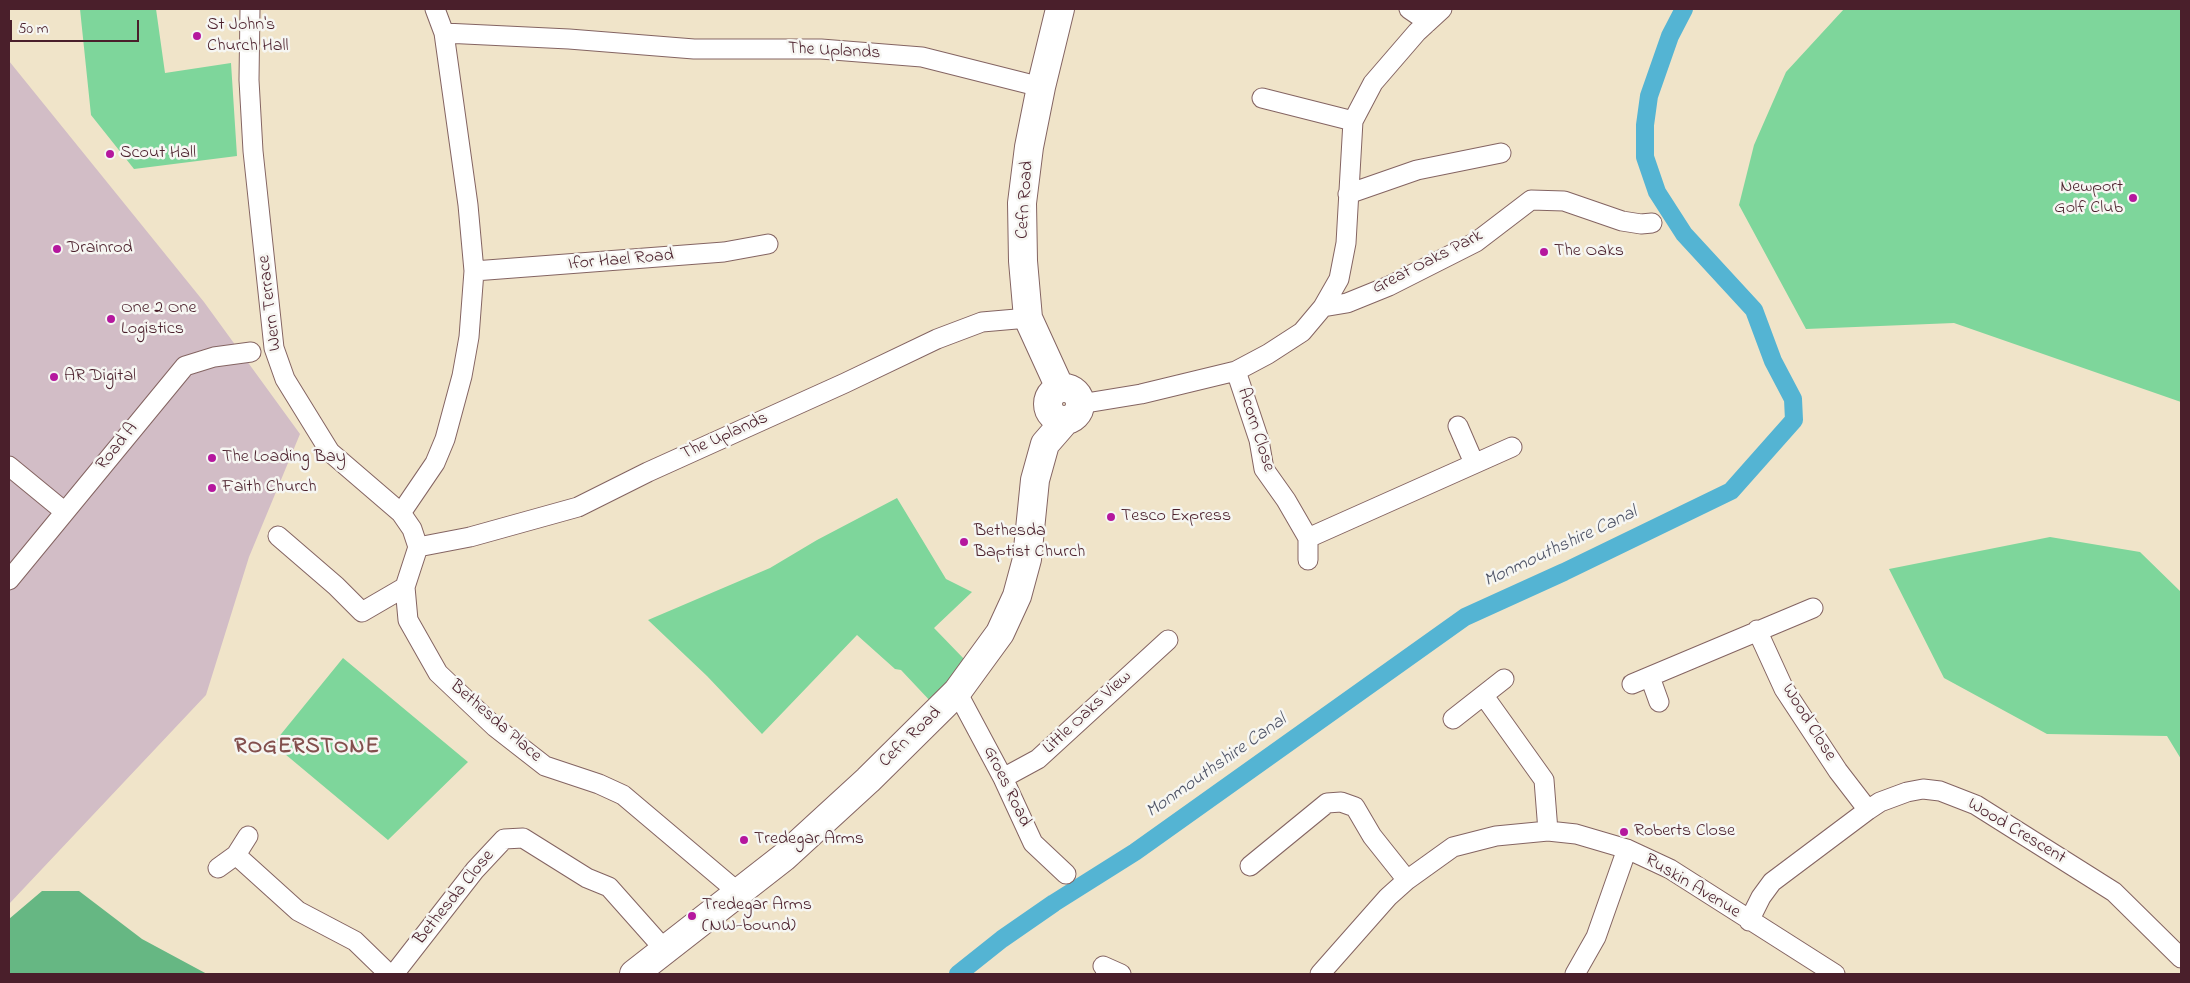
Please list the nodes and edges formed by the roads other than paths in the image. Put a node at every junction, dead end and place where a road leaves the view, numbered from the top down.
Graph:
1 (250, 9) edge
2 (435, 9) edge
3 (1060, 9) edge
4 (1409, 9) edge
5 (1442, 9) edge
6 (1428, 22) junction
7 (444, 33) junction
8 (1041, 87) junction
9 (1262, 98) dead end
10 (1353, 121) junction
11 (1501, 153) dead end
12 (1348, 194) junction
13 (1647, 224) dead end
14 (768, 244) dead end
15 (474, 271) junction
16 (1323, 307) junction
17 (1028, 318) junction
18 (251, 352) dead end
19 (1236, 371) junction
20 (1069, 404) junction
21 (1458, 426) dead end
22 (1512, 447) dead end
23 (1474, 462) junction
24 (9, 466) edge
25 (65, 512) junction
26 (401, 513) junction
27 (278, 536) dead end
28 (1308, 538) junction
29 (418, 547) junction
30 (1308, 560) dead end
31 (9, 580) edge
32 (404, 587) junction
33 (1813, 608) dead end
34 (1757, 630) junction
35 (1168, 640) dead end
36 (1650, 677) junction
37 (1504, 679) dead end
38 (1632, 684) dead end
39 (957, 692) junction
40 (1484, 696) junction
41 (1659, 702) dead end
42 (1453, 719) dead end
43 (1003, 778) junction
44 (1868, 810) junction
45 (1548, 831) junction
46 (248, 836) dead end
47 (1627, 849) junction
48 (236, 855) junction
49 (1250, 866) dead end
50 (218, 868) dead end
51 (1066, 874) dead end
52 (1407, 880) junction
53 (739, 893) junction
54 (1749, 921) junction
55 (2181, 958) edge
56 (653, 965) edge
57 (1103, 966) dead end
58 (1808, 967) edge
59 (389, 974) edge
60 (394, 974) edge
61 (1121, 974) edge
62 (1320, 974) edge
63 (1575, 974) edge
64 (1835, 974) edge

1 - 26 street, Wern Terrace
2 - 7 street
3 - 8 main road, Cefn Road
4 - 6 street
5 - 6 street
6 - 10 street
7 - 8 street, The Uplands
7 - 15 street
8 - 17 main road, Cefn Road
9 - 10 street
10 - 12 street
11 - 12 street
12 - 16 street
13 - 16 street, Great Oaks Park
14 - 15 street, Ifor Hael Road
15 - 26 street
16 - 19 street
17 - 20 main road, Cefn Road
17 - 29 street, The Uplands
18 - 25 street, Road A
19 - 20 street
19 - 28 street, Acorn Close
20 - 39 main road, Cefn Road
21 - 23 street
22 - 23 street
23 - 28 street
24 - 25 street
25 - 31 street, Road A
26 - 29 street, Wern Terrace
27 - 32 street
28 - 30 street
29 - 32 street, Bethesda Place
32 - 53 street, Bethesda Place
33 - 34 street
34 - 36 street
34 - 44 street, Wood Close
35 - 43 street, Little Oaks View
36 - 38 street
36 - 41 street
37 - 40 street
39 - 43 street, Groes Road
39 - 53 main road, Cefn Road
40 - 42 street
40 - 45 street
43 - 51 street, Groes Road
44 - 54 street, Wood Crescent
44 - 55 street, Wood Crescent
45 - 47 street, Ruskin Avenue
45 - 52 street, Ruskin Avenue
46 - 48 street
47 - 54 street, Ruskin Avenue
47 - 63 street
48 - 50 street
48 - 59 street
49 - 52 street
52 - 62 street, Ruskin Avenue
53 - 56 main road, Cefn Road
54 - 58 street, Ruskin Avenue
56 - 60 street, Bethesda Close
57 - 61 street
58 - 64 street, Ruskin Avenue

